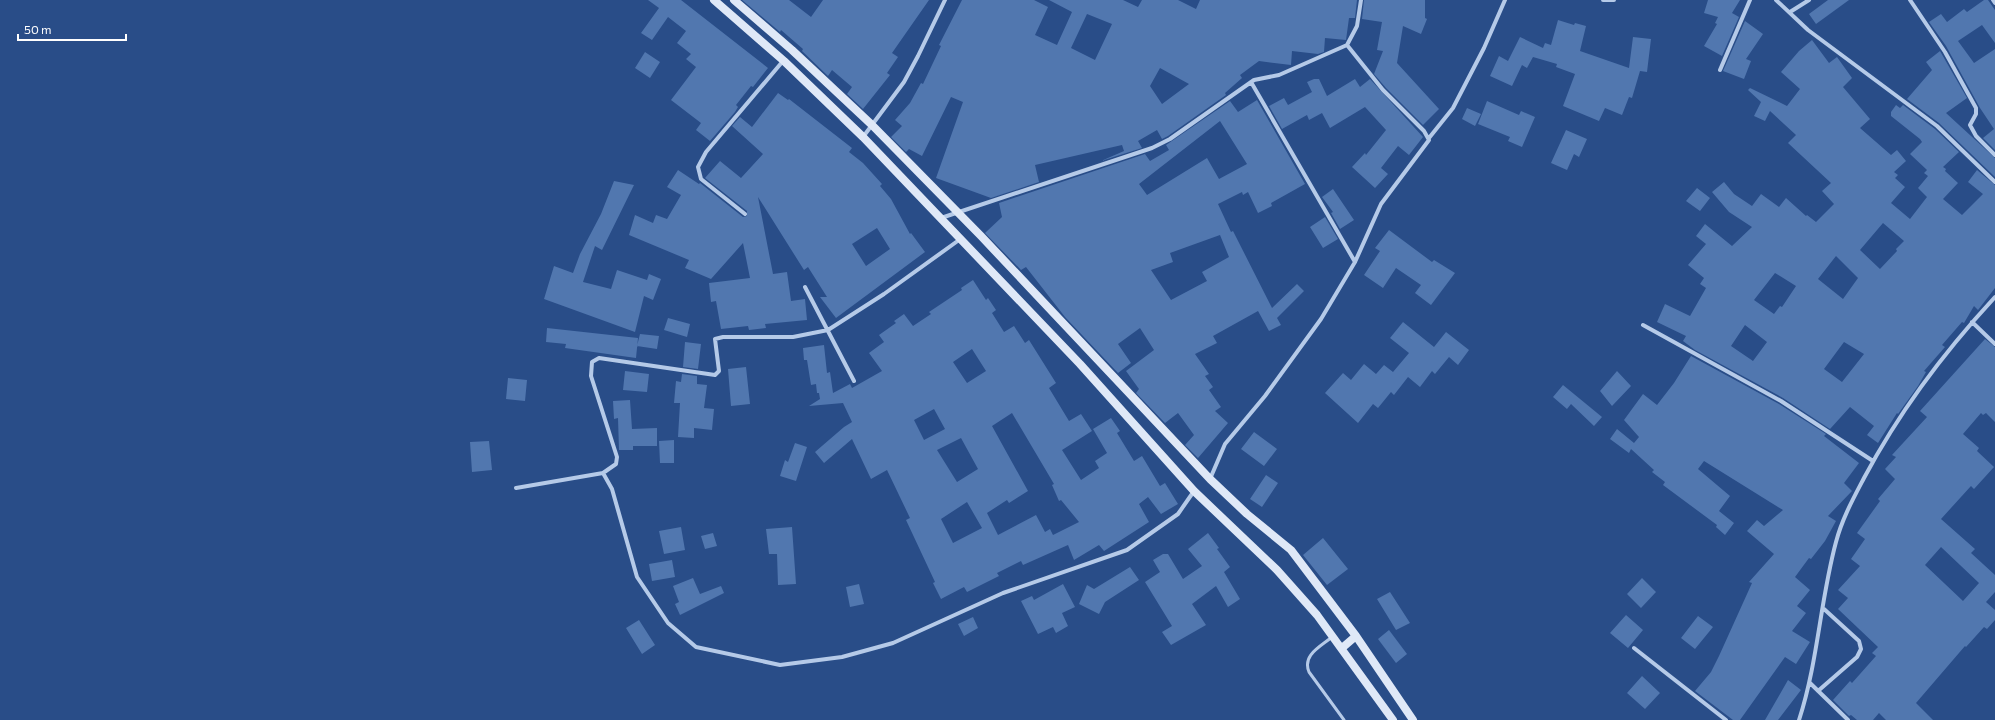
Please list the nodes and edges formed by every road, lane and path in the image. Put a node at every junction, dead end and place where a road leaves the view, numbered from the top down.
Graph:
1 (714, 0) edge
2 (734, 0) edge
3 (945, 0) edge
4 (1361, 0) edge
5 (1505, 0) edge
6 (1603, 0) edge
7 (1614, 0) edge
8 (1750, 0) edge
9 (1776, 0) edge
10 (1809, 0) edge
11 (1910, 0) edge
12 (1993, 0) edge
13 (1995, 3) edge
14 (1790, 12) junction
15 (1347, 46) junction
16 (784, 61) junction
17 (1720, 70) dead end
18 (1250, 82) junction
19 (872, 125) junction
20 (863, 137) junction
21 (1429, 138) junction
22 (1995, 155) edge
23 (1995, 182) edge
24 (958, 212) junction
25 (745, 214) dead end
26 (941, 218) junction
27 (959, 240) junction
28 (1355, 262) junction
29 (805, 287) dead end
30 (1995, 297) edge
31 (1972, 322) junction
32 (1643, 325) dead end
33 (828, 330) junction
34 (1995, 344) edge
35 (854, 381) dead end
36 (1873, 461) junction
37 (603, 473) junction
38 (1210, 479) junction
39 (516, 488) dead end
40 (1194, 491) junction
41 (1824, 609) junction
42 (1333, 636) junction
43 (1356, 636) junction
44 (1342, 648) junction
45 (1634, 648) dead end
46 (1810, 683) junction
47 (1818, 691) junction
48 (1344, 720) edge
49 (1393, 720) edge
50 (1413, 720) edge
51 (1726, 720) edge
52 (1799, 720) edge
53 (1848, 720) edge

1 - 16 main road
2 - 19 main road
3 - 19 street
4 - 15 street
5 - 21 street
6 - 7 street
8 - 17 street
9 - 14 street
10 - 14 street
11 - 22 street
12 - 13 street
14 - 23 street
15 - 18 street
15 - 21 street
16 - 20 main road
16 - 25 street
18 - 24 street
18 - 28 street
19 - 20 street
19 - 24 main road
20 - 26 main road
21 - 28 street
24 - 26 street
24 - 38 main road
26 - 27 main road
27 - 33 street
27 - 40 main road
28 - 38 street
29 - 33 street
30 - 31 street
31 - 34 street
31 - 36 street
32 - 36 street
33 - 35 street
33 - 37 street
36 - 41 street
37 - 39 street
37 - 40 street
38 - 43 main road
40 - 42 main road
41 - 46 street
41 - 47 street
42 - 44 main road
42 - 48 lane
43 - 44 main road
43 - 50 main road
44 - 49 main road
45 - 51 street
46 - 47 street
46 - 52 street
47 - 53 street

